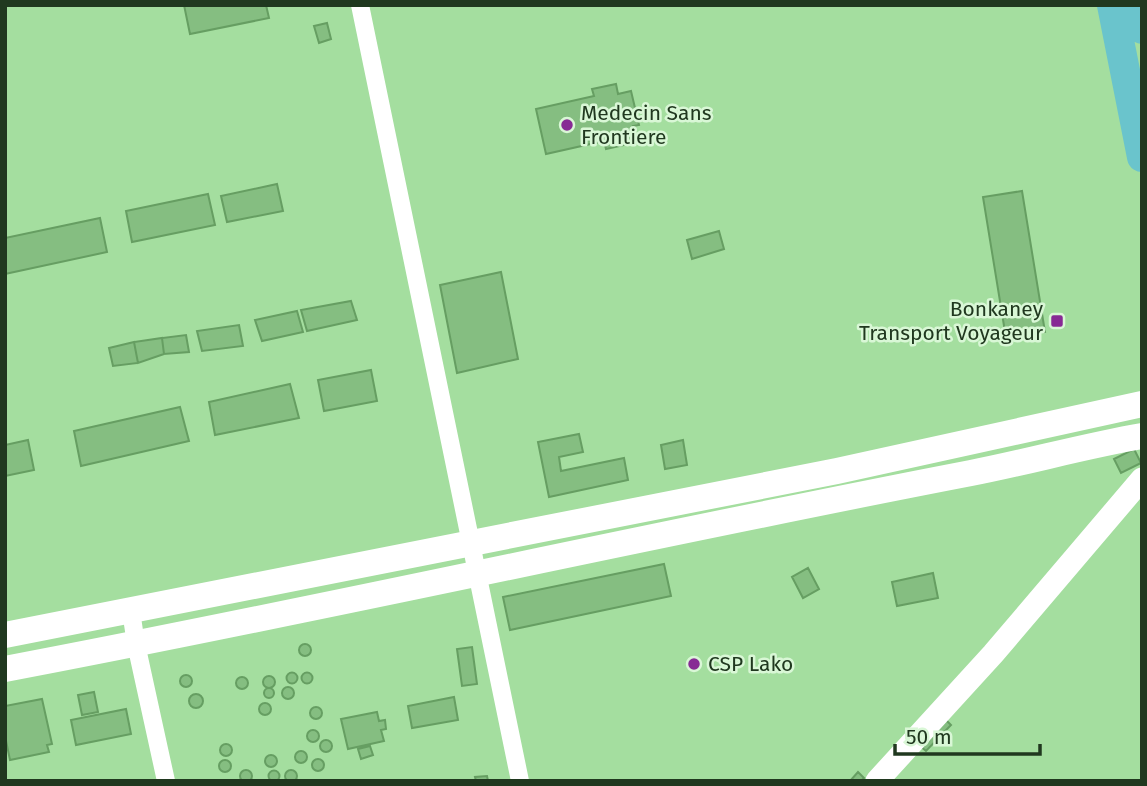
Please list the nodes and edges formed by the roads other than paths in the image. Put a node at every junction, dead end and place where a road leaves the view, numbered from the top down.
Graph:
1 (360, 5) edge
2 (1112, 5) edge
3 (1137, 5) edge
4 (1142, 29) edge
5 (1142, 156) edge
6 (1142, 404) edge
7 (1142, 436) edge
8 (1142, 479) edge
9 (471, 542) junction
10 (477, 572) junction
11 (131, 611) junction
12 (5, 635) edge
13 (136, 644) junction
14 (5, 669) edge
15 (166, 781) edge
16 (520, 781) edge
17 (877, 781) edge

1 - 9 street
2 - 5 highway
3 - 4 highway
6 - 9 main road
7 - 10 main road
8 - 17 street
9 - 10 street
9 - 11 main road
10 - 13 main road
10 - 16 street
11 - 12 main road
11 - 13 street
13 - 14 main road
13 - 15 street

